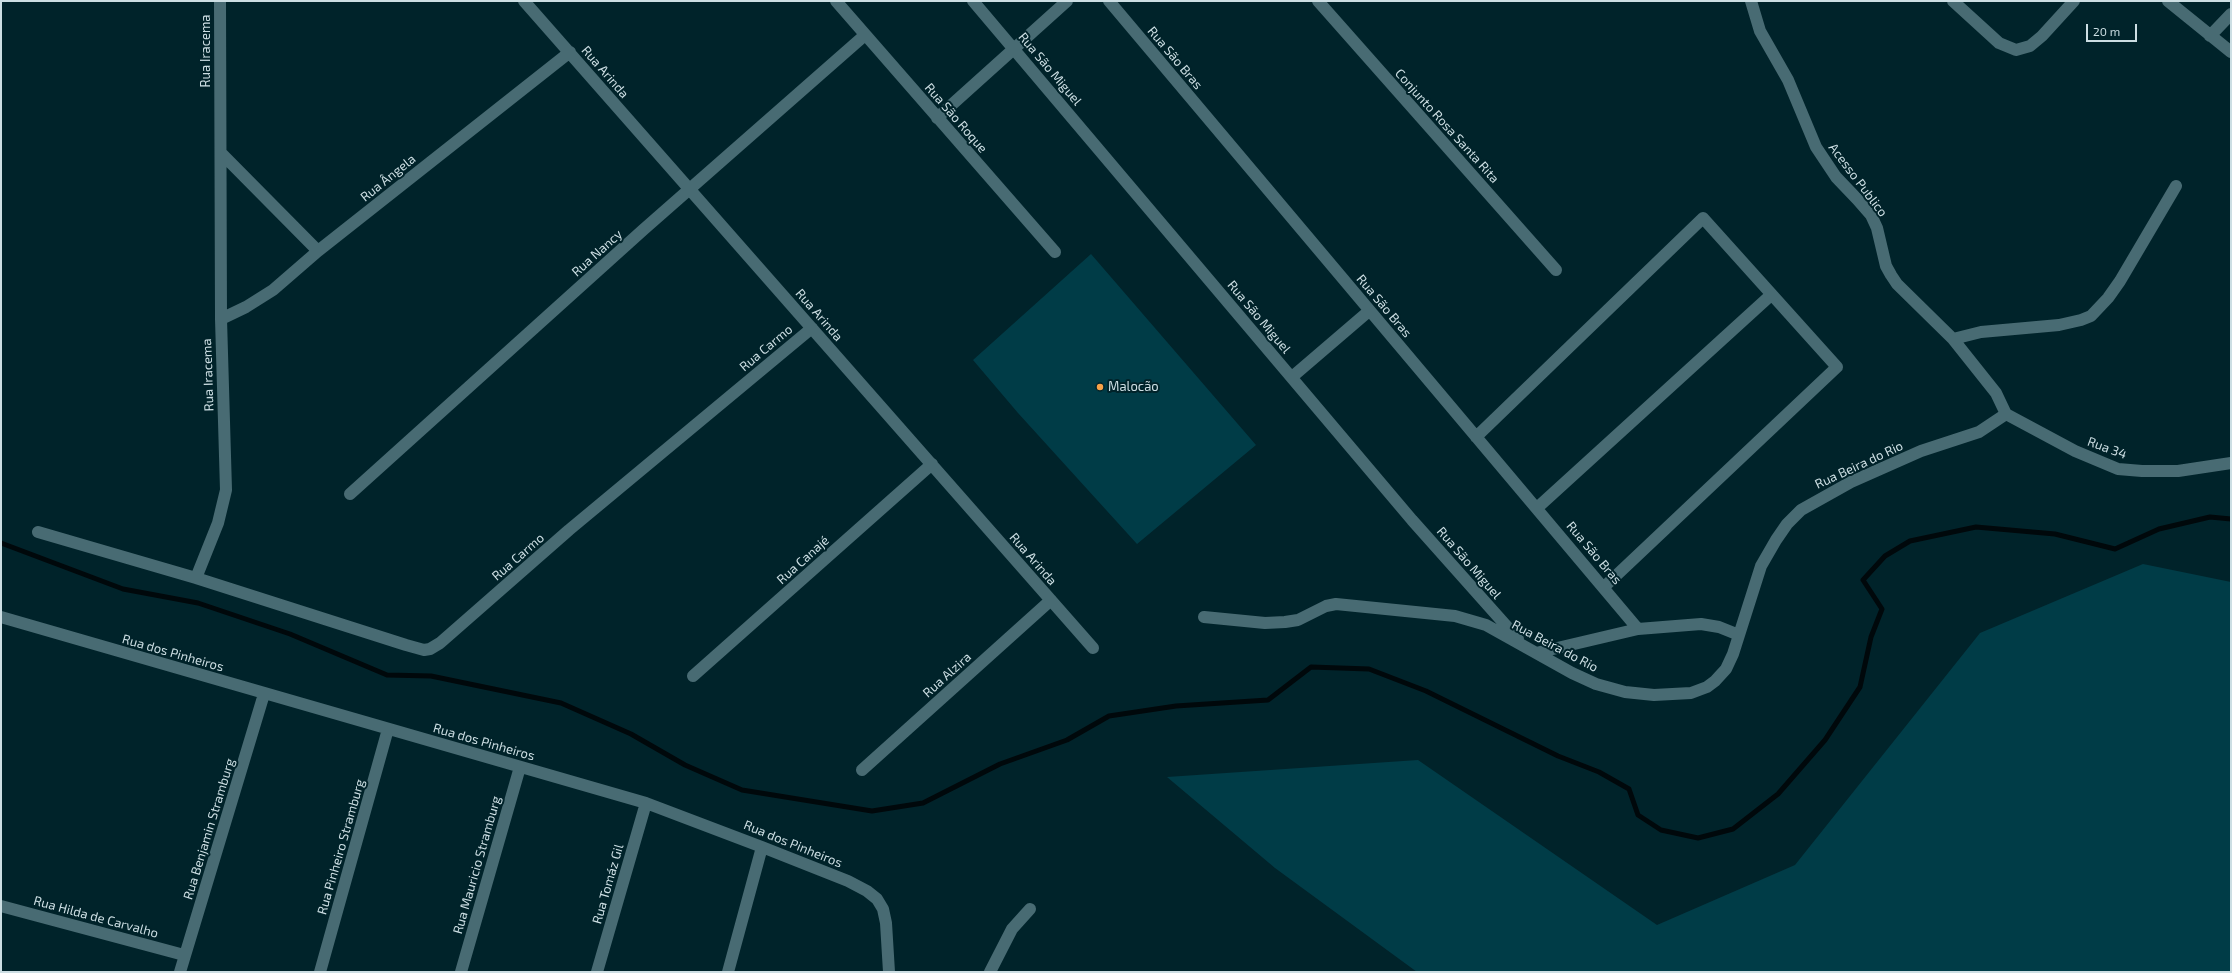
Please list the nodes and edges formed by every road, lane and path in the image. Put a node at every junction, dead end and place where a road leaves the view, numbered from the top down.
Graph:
1 (220, 1) edge
2 (524, 1) edge
3 (836, 1) edge
4 (973, 1) edge
5 (1067, 1) edge
6 (1109, 1) edge
7 (1318, 1) edge
8 (1750, 1) edge
9 (1953, 1) edge
10 (2074, 1) edge
11 (2168, 1) edge
12 (2231, 14) edge
13 (864, 35) junction
14 (2210, 36) junction
15 (1014, 49) junction
16 (570, 52) junction
17 (2231, 52) edge
18 (937, 118) junction
19 (221, 153) junction
20 (2176, 186) dead end
21 (689, 189) junction
22 (318, 251) junction
23 (1055, 252) dead end
24 (1556, 270) dead end
25 (1771, 295) junction
26 (1369, 311) junction
27 (220, 319) junction
28 (812, 328) junction
29 (1953, 338) junction
30 (1292, 377) junction
31 (2006, 414) junction
32 (1476, 437) junction
33 (2231, 463) edge
34 (932, 464) junction
35 (350, 494) dead end
36 (1537, 508) junction
37 (38, 532) dead end
38 (196, 578) junction
39 (1604, 587) junction
40 (1051, 600) junction
41 (1, 617) edge
42 (1204, 617) dead end
43 (1638, 629) junction
44 (1739, 635) junction
45 (1093, 648) dead end
46 (1531, 651) junction
47 (693, 676) dead end
48 (264, 694) junction
49 (388, 729) junction
50 (520, 767) junction
51 (862, 770) dead end
52 (646, 804) junction
53 (762, 847) junction
54 (1, 906) edge
55 (1030, 909) dead end
56 (184, 955) junction
57 (180, 972) edge
58 (320, 972) edge
59 (461, 972) edge
60 (597, 972) edge
61 (728, 972) edge
62 (889, 972) edge
63 (990, 972) edge

1 - 19 street, Rua Iracema
2 - 16 street, Rua Arinda
3 - 13 street, Rua São Roque
4 - 15 street, Rua São Miguel
5 - 15 street
6 - 26 street, Rua São Bras
7 - 24 street, Conjunto Rosa Santa Rita
8 - 29 street, Acesso Publico
9 - 10 street
11 - 14 street
12 - 14 street
13 - 18 street, Rua São Roque
13 - 21 street, Rua Nancy
14 - 17 street
15 - 18 street
15 - 30 street, Rua São Miguel
16 - 21 street, Rua Arinda
16 - 22 street, Rua Ângela
18 - 23 street, Rua São Roque
19 - 22 street
19 - 27 street, Rua Iracema
20 - 29 street
21 - 28 street, Rua Arinda
21 - 35 street, Rua Nancy
22 - 27 street, Rua Ângela
25 - 32 street
25 - 36 street
25 - 39 street
26 - 30 street
26 - 32 street, Rua São Bras
27 - 38 street, Rua Iracema
28 - 34 street, Rua Arinda
28 - 38 street, Rua Carmo
29 - 31 street, Acesso Publico
30 - 46 street, Rua São Miguel
31 - 33 street, Rua 34
31 - 44 street, Rua Beira do Rio
32 - 36 street, Rua São Bras
34 - 40 street, Rua Arinda
34 - 47 street, Rua Canajé
36 - 39 street, Rua São Bras
37 - 38 street
39 - 43 street, Rua São Bras
40 - 45 street, Rua Arinda
40 - 51 street, Rua Alzira
41 - 48 street, Rua dos Pinheiros
42 - 46 street, Rua Beira do Rio
43 - 44 street
43 - 46 street
44 - 46 street, Rua Beira do Rio
48 - 49 street, Rua dos Pinheiros
48 - 56 street, Rua Benjamin Stramburg
49 - 50 street, Rua dos Pinheiros
49 - 58 street, Rua Pinheiro Stramburg
50 - 52 street, Rua dos Pinheiros
50 - 59 street, Rua Mauricio Stramburg
52 - 53 street, Rua dos Pinheiros
52 - 60 street, Rua Tomáz Gil
53 - 61 street
53 - 62 street, Rua dos Pinheiros
54 - 56 street, Rua Hilda de Carvalho
55 - 63 street
56 - 57 street, Rua Benjamin Stramburg

